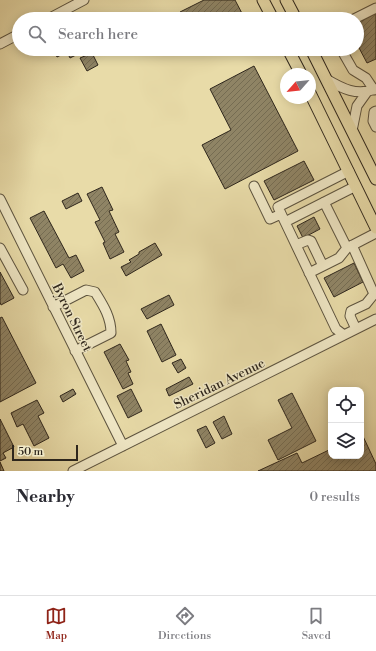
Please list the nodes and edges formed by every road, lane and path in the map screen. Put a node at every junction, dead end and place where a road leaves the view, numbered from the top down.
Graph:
1 (84, 0) edge
2 (263, 0) edge
3 (286, 0) edge
4 (376, 8) edge
5 (61, 12) edge
6 (269, 12) edge
7 (292, 12) edge
8 (364, 14) edge
9 (12, 38) edge
10 (0, 44) edge
11 (291, 56) edge
12 (314, 56) edge
13 (345, 56) edge
14 (297, 68) edge
15 (326, 79) junction
16 (372, 91) edge
17 (316, 104) edge
18 (376, 111) edge
19 (376, 126) edge
20 (352, 131) junction
21 (349, 171) junction
22 (376, 179) edge
23 (254, 186) dead end
24 (356, 186) junction
25 (0, 199) edge
26 (324, 202) junction
27 (4, 216) edge
28 (283, 218) junction
29 (376, 228) edge
30 (376, 233) edge
31 (296, 245) junction
32 (349, 246) junction
33 (0, 248) edge
34 (323, 266) junction
35 (309, 273) junction
36 (23, 290) dead end
37 (53, 307) junction
38 (376, 319) edge
39 (356, 329) junction
40 (344, 335) junction
41 (75, 351) junction
42 (122, 446) junction
43 (73, 471) edge

1 - 5 street
2 - 6 main road
3 - 7 main road
4 - 8 street
9 - 10 street
11 - 14 main road
12 - 15 main road
13 - 16 street
15 - 16 street
15 - 20 main road
16 - 20 street
17 - 21 main road
18 - 19 street
20 - 22 main road
21 - 24 main road
21 - 28 street
23 - 28 street
24 - 26 street
24 - 29 main road
25 - 27 street, Byron Street
26 - 28 street
26 - 32 street
27 - 37 street, Byron Street
28 - 31 street
30 - 32 street
31 - 34 street
31 - 35 street
32 - 34 street
32 - 39 street
33 - 36 street
34 - 35 street
35 - 40 street
37 - 41 street, Byron Street
37 - 41 street
38 - 39 street, Sheridan Avenue
39 - 40 street, Sheridan Avenue
40 - 42 street, Sheridan Avenue
41 - 42 street, Byron Street
42 - 43 street, Sheridan Avenue

